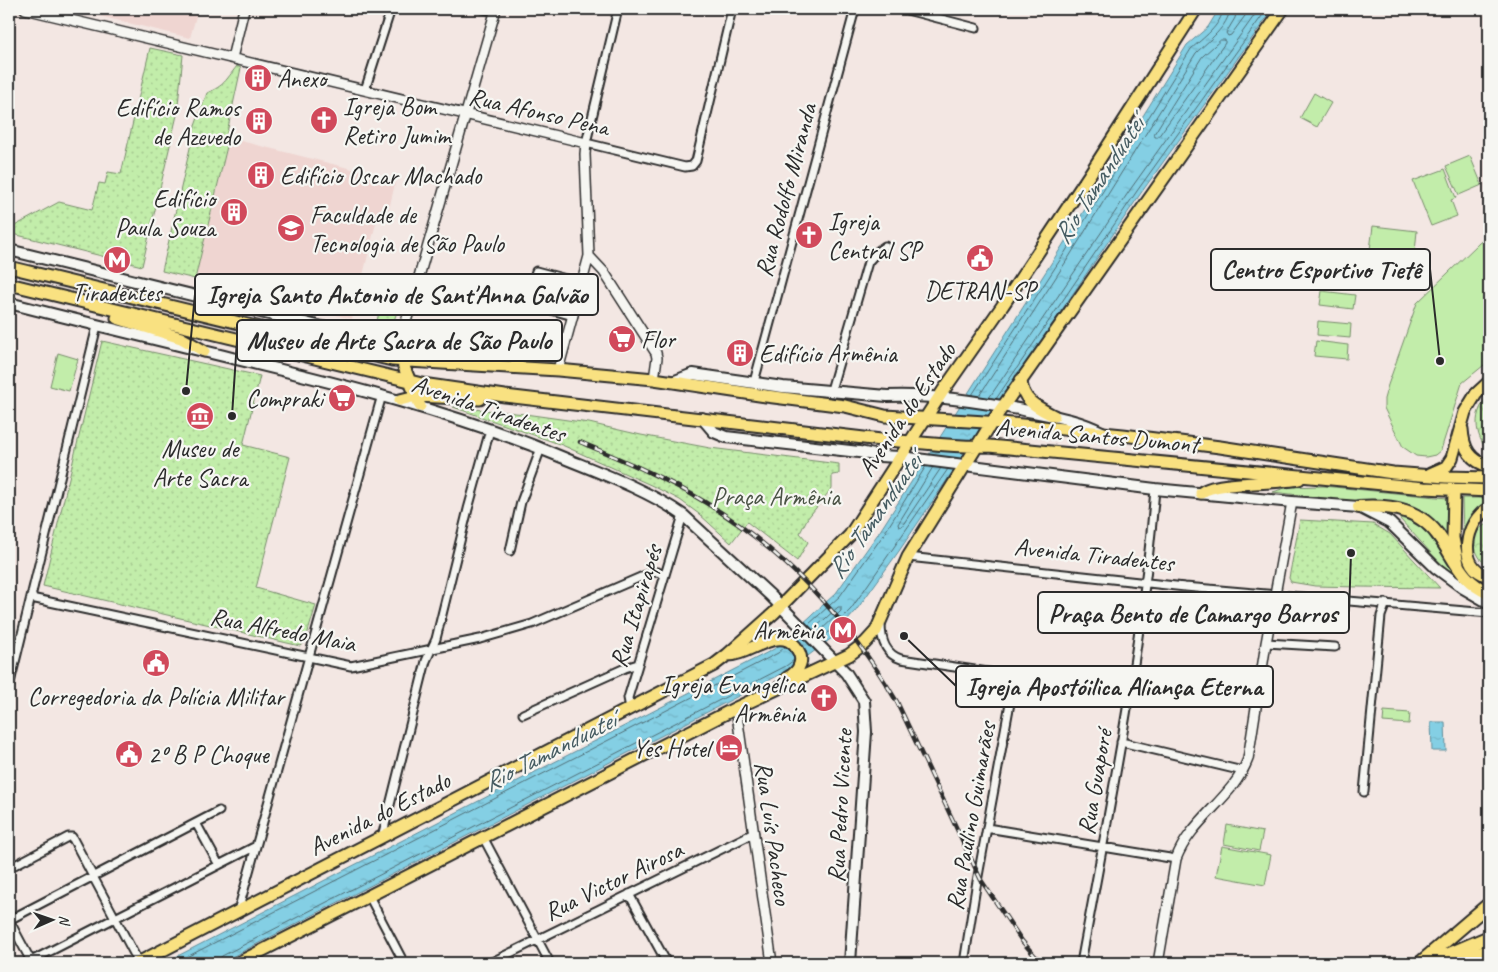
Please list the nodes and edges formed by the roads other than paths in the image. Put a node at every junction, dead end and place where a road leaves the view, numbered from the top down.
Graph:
1 (26, 9) edge
2 (244, 9) edge
3 (391, 9) edge
4 (483, 9) edge
5 (618, 9) edge
6 (732, 9) edge
7 (855, 9) edge
8 (903, 9) edge
9 (1196, 9) edge
10 (1283, 9) edge
11 (495, 10) edge
12 (976, 28) dead end
13 (232, 58) junction
14 (365, 90) junction
15 (465, 114) junction
16 (586, 143) junction
17 (885, 246) dead end
18 (9, 250) edge
19 (589, 256) junction
20 (9, 267) edge
21 (582, 283) junction
22 (9, 284) edge
23 (9, 303) edge
24 (96, 306) junction
25 (573, 316) junction
26 (97, 326) junction
27 (399, 346) junction
28 (204, 352) junction
29 (402, 362) junction
30 (478, 366) junction
31 (558, 370) junction
32 (654, 379) junction
33 (1021, 380) junction
34 (675, 381) junction
35 (409, 382) junction
36 (754, 382) junction
37 (1489, 382) edge
38 (831, 390) junction
39 (382, 395) junction
40 (505, 396) junction
41 (939, 398) junction
42 (400, 400) joint
43 (418, 401) junction
44 (1001, 405) junction
45 (1054, 416) junction
46 (702, 418) junction
47 (925, 419) junction
48 (1462, 420) junction
49 (990, 422) junction
50 (490, 430) junction
51 (1103, 432) junction
52 (911, 441) junction
53 (973, 447) junction
54 (541, 448) junction
55 (901, 457) junction
56 (962, 465) junction
57 (1489, 466) edge
58 (1308, 476) junction
59 (1424, 476) junction
60 (1489, 478) edge
61 (1156, 489) junction
62 (1454, 490) junction
63 (1489, 491) edge
64 (1201, 493) junction
65 (1292, 502) junction
66 (1359, 506) junction
67 (1489, 508) edge
68 (683, 515) junction
69 (510, 551) dead end
70 (908, 558) junction
71 (1459, 568) junction
72 (665, 575) junction
73 (1489, 576) edge
74 (1145, 582) junction
75 (1276, 594) junction
76 (1488, 596) edge
77 (31, 598) junction
78 (1386, 603) junction
79 (780, 605) junction
80 (1489, 613) edge
81 (881, 620) junction
82 (1266, 643) junction
83 (1335, 647) dead end
84 (432, 649) junction
85 (727, 655) junction
86 (308, 657) junction
87 (12, 661) edge
88 (834, 662) junction
89 (638, 664) junction
90 (1015, 676) junction
91 (9, 687) edge
92 (775, 689) junction
93 (1128, 695) junction
94 (630, 708) junction
95 (736, 708) junction
96 (523, 714) dead end
97 (1121, 742) junction
98 (1243, 771) junction
99 (1364, 792) dead end
100 (219, 811) dead end
101 (196, 824) junction
102 (987, 828) junction
103 (754, 833) junction
104 (382, 837) junction
105 (483, 837) junction
106 (256, 846) junction
107 (1103, 847) junction
108 (1176, 859) junction
109 (219, 865) junction
110 (9, 868) edge
111 (93, 877) junction
112 (629, 894) junction
113 (369, 896) junction
114 (1489, 904) edge
115 (238, 911) junction
116 (115, 918) junction
117 (9, 920) edge
118 (1489, 937) edge
119 (537, 940) junction
120 (1489, 952) edge
121 (31, 962) edge
122 (138, 963) edge
123 (238, 963) edge
124 (404, 963) edge
125 (490, 963) edge
126 (550, 963) edge
127 (667, 963) edge
128 (772, 963) edge
129 (850, 963) edge
130 (964, 963) edge
131 (1081, 963) edge
132 (1158, 963) edge
133 (1420, 963) edge
134 (1434, 963) edge
135 (1456, 963) edge

1 - 13 street, Rua Afonso Pena
2 - 13 street
3 - 14 street
4 - 11 street
5 - 16 street
6 - 16 street, Rua Afonso Pena
7 - 36 street, Rua Rodolfo Miranda
8 - 12 street
9 - 41 highway, Avenida do Estado
10 - 33 highway
11 - 15 street
13 - 14 street, Rua Afonso Pena
14 - 15 street, Rua Afonso Pena
15 - 16 street, Rua Afonso Pena
15 - 27 street
16 - 19 street
17 - 38 street
18 - 27 main road, Avenida Tiradentes
19 - 21 street
19 - 32 street
20 - 29 highway, Avenida Tiradentes
21 - 25 street
21 - 25 street
22 - 24 highway, Avenida Tiradentes
23 - 26 main road, Avenida Tiradentes
24 - 28 highway
24 - 35 highway, Avenida Tiradentes
25 - 31 street
26 - 28 main road, Avenida Tiradentes
26 - 77 street
27 - 29 highway
27 - 30 main road, Avenida Santos Dumont
28 - 39 main road, Avenida Tiradentes
29 - 30 highway, Avenida Santos Dumont
29 - 35 highway
30 - 31 highway, Avenida Santos Dumont
31 - 32 highway, Avenida Santos Dumont
32 - 34 highway, Avenida Santos Dumont
33 - 44 highway
33 - 45 highway
34 - 36 main road, Avenida Santos Dumont
34 - 47 highway, Avenida Santos Dumont
35 - 40 highway, Avenida Santos Dumont
35 - 43 highway
36 - 38 main road, Avenida Santos Dumont
37 - 48 highway
38 - 41 main road, Avenida Santos Dumont
39 - 42 main road, Avenida Tiradentes
39 - 86 street
40 - 43 highway
40 - 46 highway, Avenida Santos Dumont
41 - 44 main road, Avenida Santos Dumont
41 - 47 highway, Avenida do Estado
42 - 43 highway
43 - 50 main road, Avenida Tiradentes
44 - 45 main road, Avenida Santos Dumont
44 - 49 highway
45 - 51 main road, Avenida Santos Dumont
46 - 52 highway, Avenida Santos Dumont
46 - 55 main road, Avenida Santos Dumont
47 - 49 highway, Avenida Santos Dumont
47 - 52 highway, Avenida do Estado
48 - 57 highway
48 - 59 highway
49 - 51 highway, Avenida Santos Dumont
49 - 53 highway
50 - 54 main road, Avenida Tiradentes
50 - 84 street
51 - 59 highway, Avenida Santos Dumont
52 - 53 highway, Avenida Santos Dumont
52 - 55 highway, Avenida do Estado
53 - 56 highway
53 - 58 highway, Avenida Santos Dumont
54 - 68 main road, Avenida Tiradentes
54 - 69 street
55 - 56 main road, Avenida Santos Dumont
55 - 79 highway, Avenida do Estado
56 - 61 main road, Avenida Santos Dumont
56 - 70 highway
58 - 62 highway, Avenida Santos Dumont
58 - 64 highway
59 - 60 highway, Avenida Santos Dumont
61 - 64 main road, Avenida Santos Dumont
61 - 74 street, Rua Guaporé
62 - 63 highway, Avenida Santos Dumont
62 - 71 highway
64 - 65 main road, Avenida Santos Dumont
65 - 66 main road, Avenida Santos Dumont
65 - 75 street
66 - 71 highway
66 - 76 main road
67 - 73 highway
68 - 72 street, Rua Itapirapés
68 - 79 main road, Avenida Tiradentes
70 - 74 street, Avenida Tiradentes
70 - 81 highway
71 - 76 highway
72 - 84 street, Rua Alfredo Maia
72 - 89 street, Rua Itapirapés
74 - 75 street, Avenida Tiradentes
74 - 93 street, Rua Guaporé
75 - 78 street, Avenida Tiradentes
75 - 82 street
77 - 86 street, Rua Alfredo Maia
77 - 87 street
78 - 80 street, Avenida Tiradentes
78 - 99 street
79 - 85 highway, Avenida do Estado
79 - 88 main road, Avenida Tiradentes
81 - 88 highway
81 - 90 street
82 - 83 street
82 - 98 street
84 - 86 street, Rua Alfredo Maia
84 - 104 street
85 - 92 highway
85 - 94 highway, Avenida do Estado
86 - 106 street
87 - 91 street
88 - 92 highway
88 - 129 main road, Rua Pedro Vicente
89 - 94 street, Rua Itapirapés
89 - 96 street
90 - 93 street
90 - 102 street, Rua Paulino Guimarães
92 - 95 highway
93 - 97 street, Rua Guaporé
94 - 104 highway, Avenida do Estado
95 - 103 street, Rua Luís Pacheco
95 - 105 highway
97 - 98 street
97 - 107 street, Rua Guaporé
98 - 108 street
100 - 101 street
101 - 109 street
101 - 111 street
102 - 107 street
102 - 130 street, Rua Paulino Guimarães
103 - 112 street, Rua Victor Airosa
103 - 128 street, Rua Luís Pacheco
104 - 115 highway, Avenida do Estado
105 - 113 highway
105 - 119 street
106 - 109 street
106 - 115 street
107 - 108 street
107 - 131 street, Rua Guaporé
108 - 132 street
109 - 116 street
110 - 111 street
111 - 116 street
111 - 117 street
112 - 119 street, Rua Victor Airosa
112 - 127 street
113 - 123 highway
113 - 124 street
114 - 133 highway
115 - 122 highway, Avenida do Estado
116 - 121 street
116 - 122 street
117 - 121 street
118 - 134 highway
119 - 125 street, Rua Victor Airosa
119 - 126 street
120 - 135 highway

